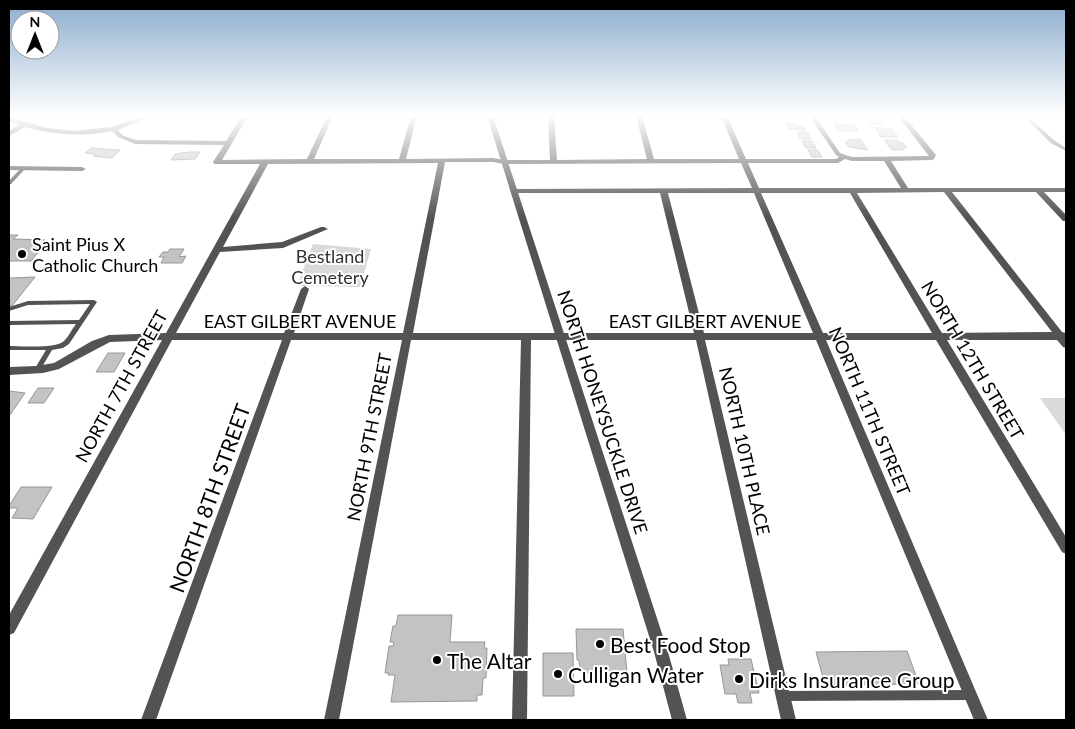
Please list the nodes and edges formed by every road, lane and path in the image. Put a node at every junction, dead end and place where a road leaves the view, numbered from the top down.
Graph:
1 (224, 150) edge
2 (315, 150) edge
3 (405, 150) edge
4 (500, 150) edge
5 (553, 150) edge
6 (648, 150) edge
7 (740, 150) edge
8 (835, 150) edge
9 (930, 150) edge
10 (844, 157) junction
11 (402, 160) junction
12 (442, 160) junction
13 (886, 160) junction
14 (310, 161) junction
15 (265, 162) junction
16 (504, 162) junction
17 (554, 162) junction
18 (651, 162) junction
19 (746, 162) junction
20 (9, 168) edge
21 (23, 169) junction
22 (82, 169) dead end
23 (9, 183) edge
24 (514, 190) junction
25 (663, 190) junction
26 (758, 190) junction
27 (852, 190) junction
28 (906, 190) junction
29 (946, 190) junction
30 (1038, 190) junction
31 (1066, 190) edge
32 (1066, 219) edge
33 (324, 229) dead end
34 (216, 250) junction
35 (305, 289) dead end
36 (9, 308) edge
37 (81, 322) junction
38 (9, 323) edge
39 (169, 336) junction
40 (940, 336) junction
41 (1063, 336) edge
42 (289, 337) junction
43 (526, 337) junction
44 (560, 337) junction
45 (700, 337) junction
46 (820, 337) junction
47 (406, 338) junction
48 (1066, 344) edge
49 (9, 348) edge
50 (50, 348) junction
51 (37, 370) junction
52 (9, 371) edge
53 (1066, 548) edge
54 (9, 628) edge
55 (783, 696) junction
56 (970, 696) junction
57 (149, 720) edge
58 (332, 720) edge
59 (520, 720) edge
60 (680, 720) edge
61 (789, 720) edge
62 (981, 720) edge

1 - 15 street
2 - 14 street
3 - 11 street
4 - 16 street, NORTH HONEYSUCKLE DRIVE
5 - 17 street
6 - 18 street
7 - 19 street, NORTH 11TH STREET
8 - 10 street
9 - 13 street
10 - 13 street
10 - 19 street
11 - 12 street
11 - 14 street
12 - 16 street
12 - 47 street, NORTH 9TH STREET
13 - 28 street
14 - 15 street
15 - 34 street, NORTH 7TH STREET
16 - 17 street
16 - 24 street, NORTH HONEYSUCKLE DRIVE
17 - 18 street
18 - 19 street
19 - 26 street, NORTH 11TH STREET
20 - 21 street
21 - 22 street
21 - 23 lane
24 - 25 street
24 - 44 street, NORTH HONEYSUCKLE DRIVE
25 - 26 street
25 - 45 street, NORTH 10TH PLACE
26 - 27 street
26 - 46 street, NORTH 11TH STREET
27 - 28 street
27 - 40 street, NORTH 12TH STREET
28 - 29 street
29 - 30 street
29 - 41 street
30 - 31 street
30 - 32 street
33 - 34 street
34 - 39 street, NORTH 7TH STREET
35 - 42 street, NORTH 8TH STREET
36 - 37 lane
37 - 38 lane
37 - 50 lane
39 - 42 street, EAST GILBERT AVENUE
39 - 51 street, EAST GILBERT AVENUE
39 - 54 street, NORTH 7TH STREET
40 - 41 street, EAST GILBERT AVENUE
40 - 46 street, EAST GILBERT AVENUE
40 - 53 street, NORTH 12TH STREET
41 - 48 street
42 - 47 street, EAST GILBERT AVENUE
42 - 57 street, NORTH 8TH STREET
43 - 44 street, EAST GILBERT AVENUE
43 - 47 street, EAST GILBERT AVENUE
43 - 59 street
44 - 45 street, EAST GILBERT AVENUE
44 - 60 street, NORTH HONEYSUCKLE DRIVE
45 - 46 street, EAST GILBERT AVENUE
45 - 55 street, NORTH 10TH PLACE
46 - 56 street, NORTH 11TH STREET
47 - 58 street, NORTH 9TH STREET
49 - 50 lane
50 - 51 lane
51 - 52 street, EAST GILBERT AVENUE
55 - 56 lane
55 - 61 street, NORTH 10TH PLACE
56 - 62 street, NORTH 11TH STREET

